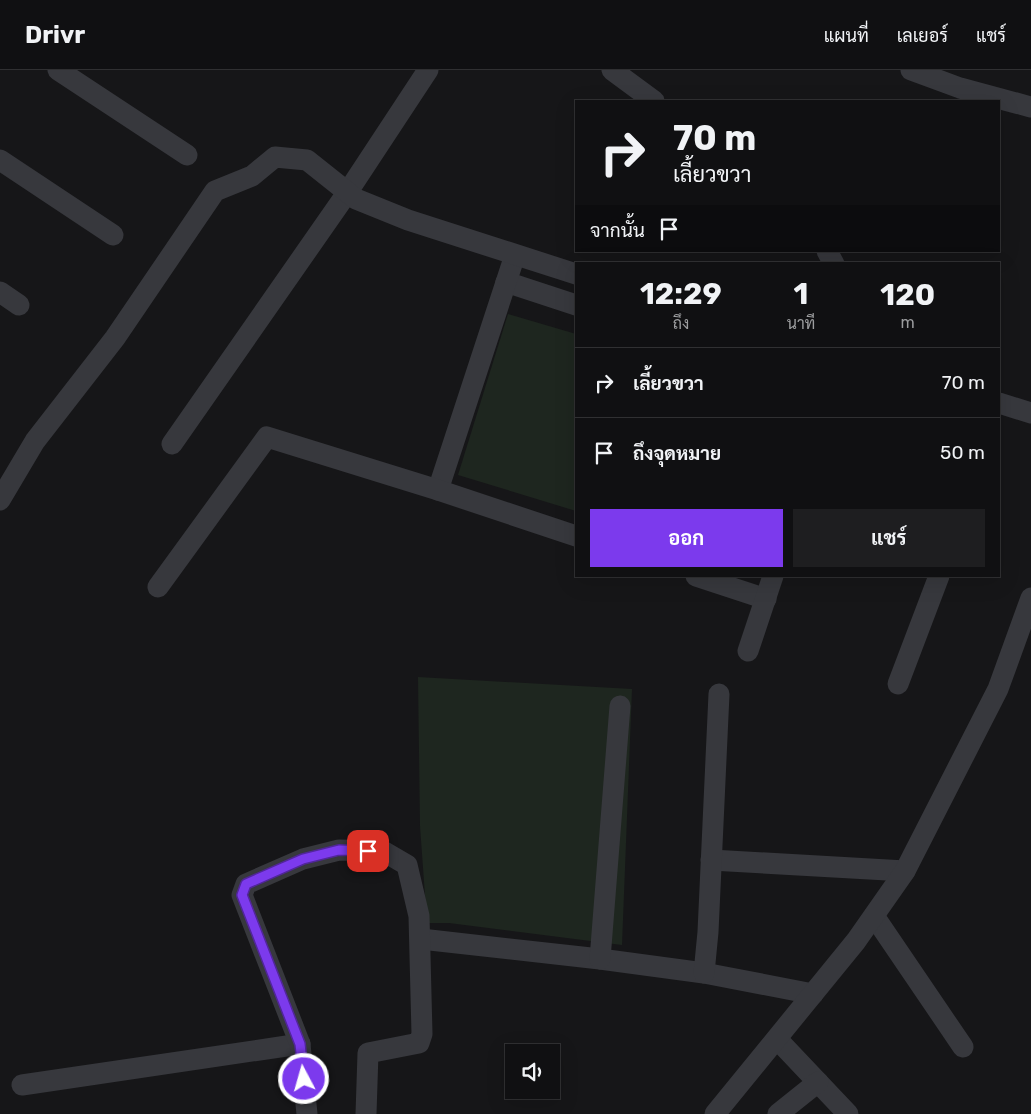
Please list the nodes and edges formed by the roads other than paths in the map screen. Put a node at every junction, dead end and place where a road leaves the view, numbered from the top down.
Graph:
1 (58, 70) edge
2 (428, 70) edge
3 (612, 70) edge
4 (911, 70) edge
5 (964, 79) edge
6 (653, 100) edge
7 (1031, 107) edge
8 (187, 155) dead end
9 (0, 160) edge
10 (347, 193) junction
11 (113, 235) dead end
12 (516, 255) junction
13 (575, 274) edge
14 (506, 282) junction
15 (0, 292) edge
16 (19, 305) dead end
17 (575, 305) edge
18 (1000, 408) edge
19 (1031, 413) edge
20 (172, 444) dead end
21 (438, 490) junction
22 (0, 500) edge
23 (575, 536) edge
24 (699, 577) edge
25 (773, 577) edge
26 (939, 577) edge
27 (158, 588) dead end
28 (1031, 598) edge
29 (766, 599) junction
30 (748, 651) dead end
31 (898, 684) dead end
32 (718, 694) dead end
33 (620, 706) dead end
34 (711, 860) junction
35 (905, 871) junction
36 (874, 916) junction
37 (421, 939) junction
38 (600, 959) junction
39 (704, 973) junction
40 (813, 994) junction
41 (778, 1039) junction
42 (300, 1044) junction
43 (963, 1047) dead end
44 (818, 1082) junction
45 (22, 1085) dead end
46 (307, 1114) edge
47 (366, 1114) edge
48 (715, 1114) edge
49 (778, 1114) edge
50 (848, 1114) edge

1 - 8 street
2 - 10 street
3 - 6 street
4 - 5 street
5 - 7 street
9 - 11 street
10 - 12 street
10 - 20 street
10 - 22 street
12 - 13 street
12 - 14 street
14 - 17 street
14 - 21 street
15 - 16 street
18 - 19 street
21 - 23 street
21 - 27 street
24 - 29 street
25 - 29 street
26 - 31 street
28 - 35 street
29 - 30 street
32 - 34 street
33 - 38 street
34 - 35 street
34 - 39 street
35 - 36 street
36 - 40 street
36 - 43 street
37 - 38 street
37 - 42 street
37 - 47 street
38 - 39 street
39 - 40 street
40 - 41 street
41 - 44 street
41 - 48 street
42 - 45 street
42 - 46 street
44 - 49 street
44 - 50 street

